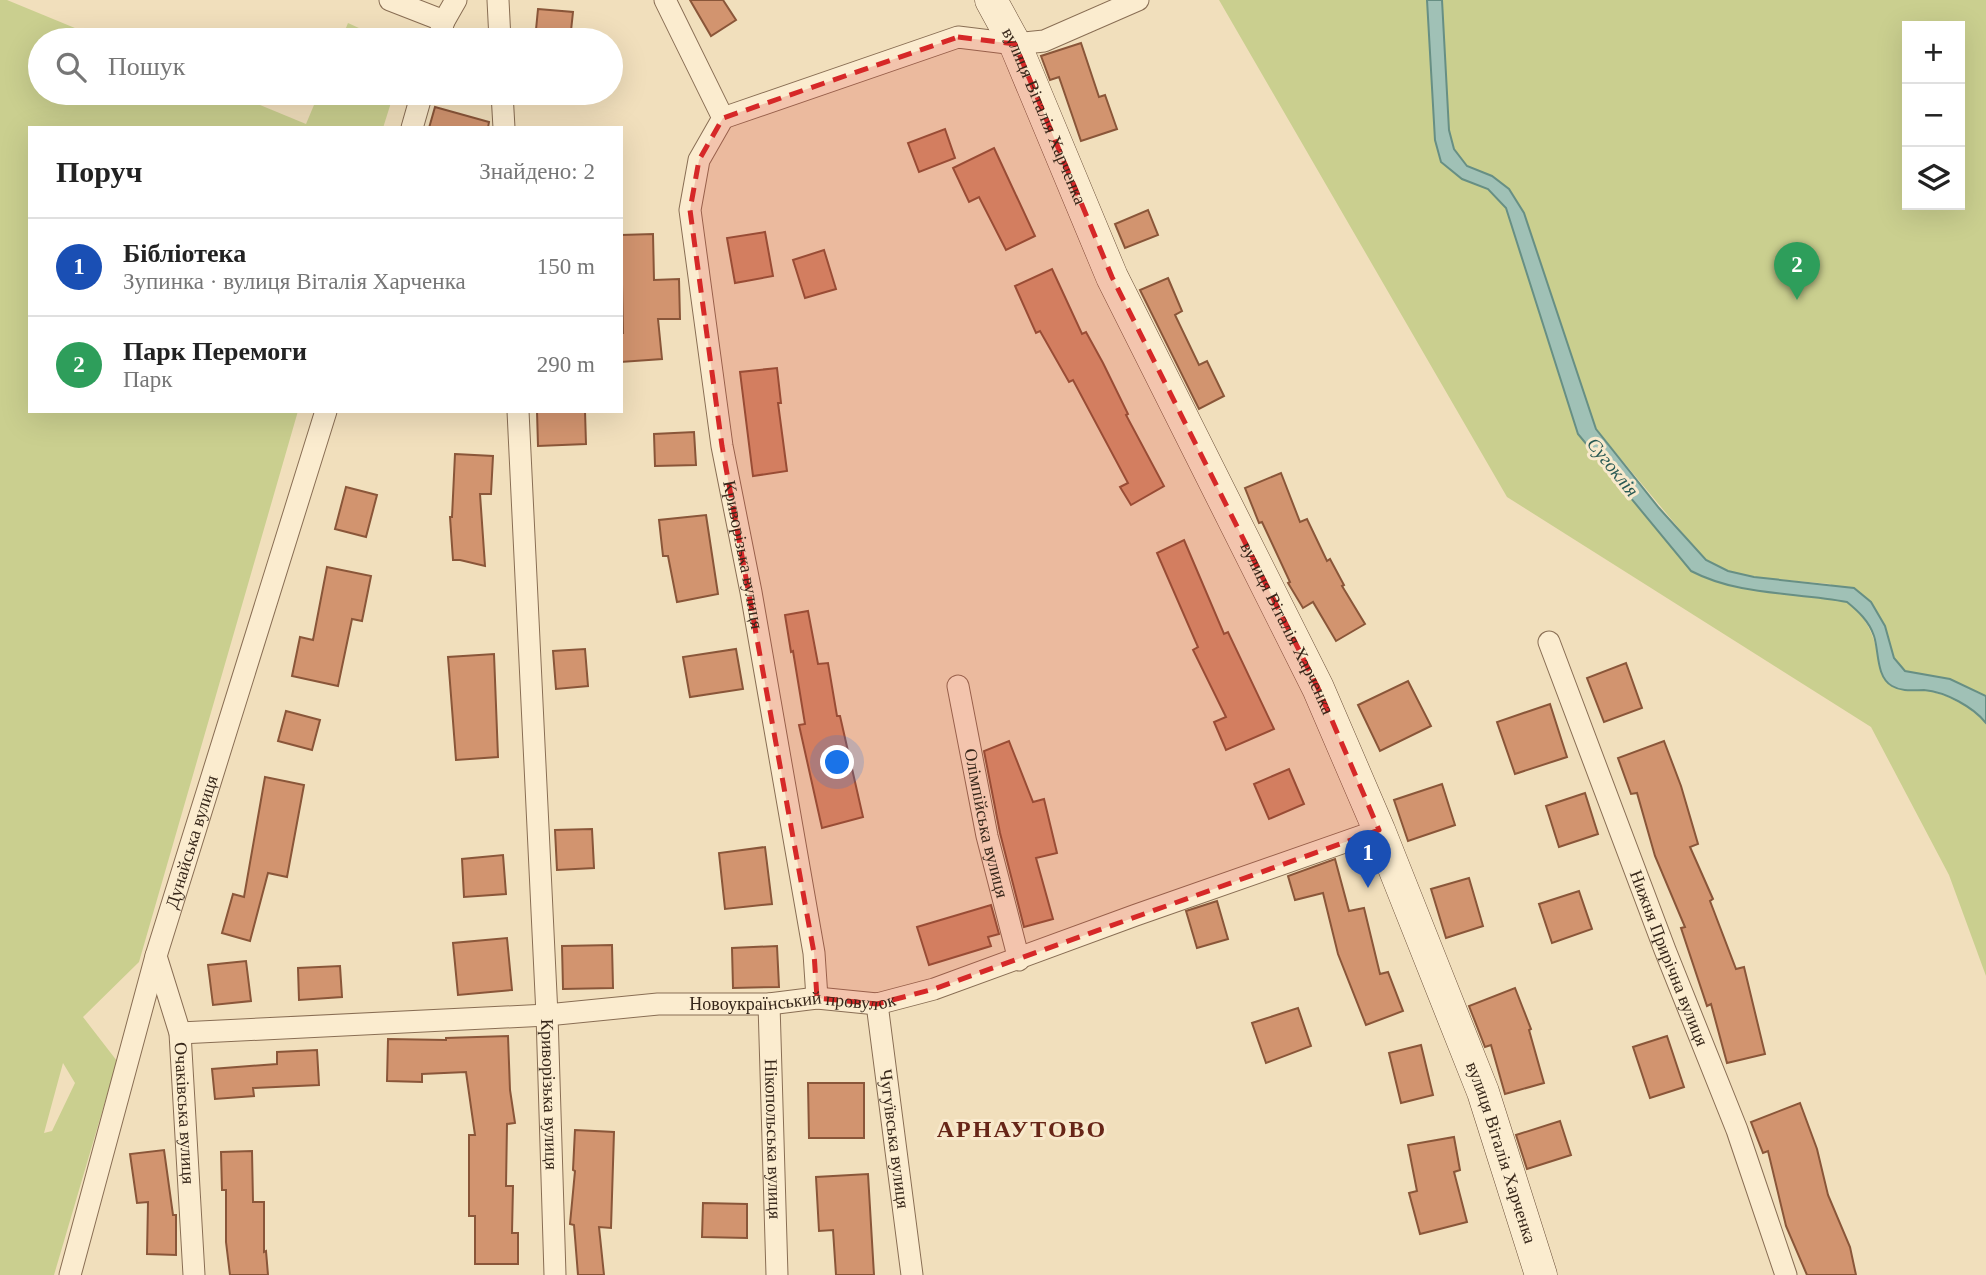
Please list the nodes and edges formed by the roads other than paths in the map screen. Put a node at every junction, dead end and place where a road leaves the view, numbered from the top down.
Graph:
1 (390, 0) edge
2 (456, 0) edge
3 (498, 0) edge
4 (666, 0) edge
5 (992, 0) edge
6 (1139, 0) edge
7 (438, 28) edge
8 (442, 28) edge
9 (499, 28) edge
10 (1015, 44) junction
11 (419, 105) edge
12 (503, 105) edge
13 (723, 118) junction
14 (413, 126) edge
15 (504, 126) edge
16 (325, 413) edge
17 (518, 413) edge
18 (1549, 642) dead end
19 (958, 686) dead end
20 (1378, 830) junction
21 (156, 956) junction
22 (1018, 960) junction
23 (817, 998) junction
24 (769, 1004) junction
25 (877, 1004) junction
26 (547, 1015) junction
27 (180, 1033) junction
28 (70, 1275) edge
29 (194, 1275) edge
30 (555, 1275) edge
31 (777, 1275) edge
32 (912, 1275) edge
33 (1541, 1275) edge
34 (1786, 1275) edge

1 - 7 street
2 - 8 street
3 - 9 street
4 - 13 street
5 - 10 street, вулиця Віталія Харченка
6 - 10 street
10 - 13 street
10 - 20 street, вулиця Віталія Харченка
11 - 14 street
12 - 15 street
13 - 23 street, Криворізька вулиця
16 - 21 street, Дунайська вулиця
17 - 26 street, Криворізька вулиця
18 - 34 street, Нижня Прирічна вулиця
19 - 22 street, Олімпійська вулиця
20 - 22 street, Новоукраїнський провулок
20 - 33 street, вулиця Віталія Харченка
21 - 27 street, Очаківська вулиця
21 - 28 street, Дунайська вулиця
22 - 25 street, Новоукраїнський провулок
23 - 24 street, Новоукраїнський провулок
23 - 25 street, Новоукраїнський провулок
24 - 26 street, Новоукраїнський провулок
24 - 31 street, Нікопольська вулиця
25 - 32 street, Чугуївська вулиця
26 - 27 street, Новоукраїнський провулок
26 - 30 street, Криворізька вулиця
27 - 29 street, Очаківська вулиця

